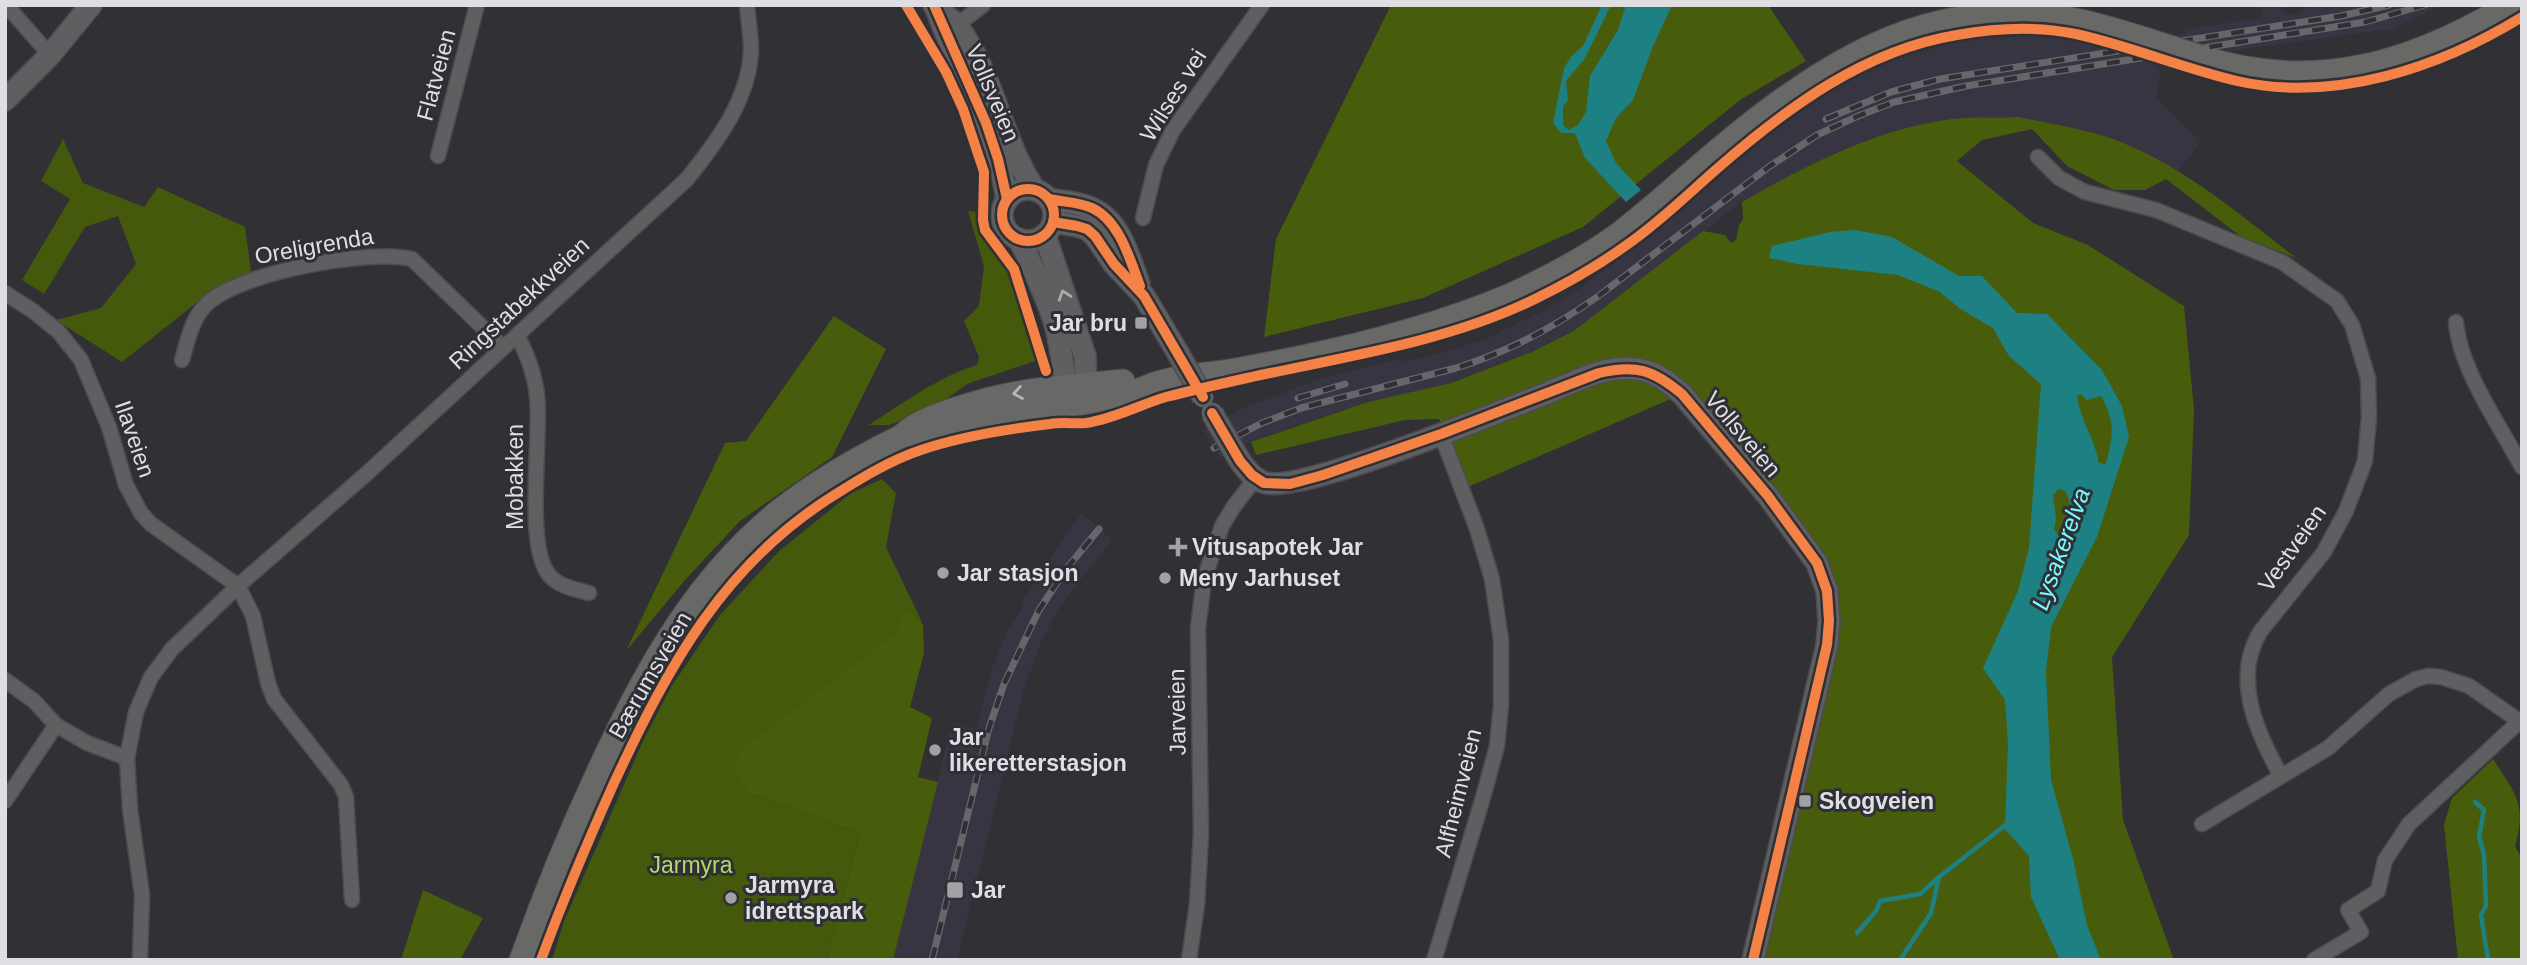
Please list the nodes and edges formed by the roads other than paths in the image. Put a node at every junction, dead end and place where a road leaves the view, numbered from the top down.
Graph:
1 (6, 5) edge
2 (91, 5) edge
3 (477, 5) edge
4 (747, 5) edge
5 (983, 5) edge
6 (1262, 5) edge
7 (2509, 5) edge
8 (934, 6) edge
9 (951, 30) junction
10 (50, 55) junction
11 (5, 100) edge
12 (438, 156) dead end
13 (2038, 157) dead end
14 (1042, 195) junction
15 (1007, 199) junction
16 (1143, 218) dead end
17 (1049, 229) junction
18 (1019, 239) junction
19 (5, 293) edge
20 (1144, 296) junction
21 (2456, 322) dead end
22 (517, 335) junction
23 (503, 347) junction
24 (182, 360) dead end
25 (1074, 392) junction
26 (1441, 434) junction
27 (2522, 467) edge
28 (1256, 478) junction
29 (238, 586) junction
30 (589, 593) dead end
31 (5, 680) edge
32 (2521, 722) edge
33 (56, 725) junction
34 (127, 758) junction
35 (2281, 776) junction
36 (5, 800) edge
37 (2202, 824) dead end
38 (352, 900) dead end
39 (140, 960) edge
40 (521, 960) edge
41 (1189, 960) edge
42 (1434, 960) edge
43 (1753, 960) edge
44 (2314, 960) edge

1 - 10 street
2 - 10 main road
3 - 12 street, Flatveien
4 - 22 street, Ringstabekkveien
5 - 9 street
6 - 16 street, Wilses vei
7 - 25 main road, Bærumsveien, bridge
8 - 9 main road, Vollsveien
9 - 14 main road, Vollsveien
9 - 15 main road, Vollsveien
10 - 11 main road
13 - 35 street, Vestveien
14 - 15 main road
14 - 17 main road
14 - 20 main road
15 - 18 main road
17 - 18 main road
17 - 20 main road
25 -> 17 main road
18 - 25 main road
19 - 29 street, Ilaveien
20 - 28 main road, bridge
21 - 27 street
22 - 23 street, Ringstabekkveien
22 - 30 street, Mobakken
23 - 24 street, Oreligrenda
23 - 29 street, Ringstabekkveien
25 - 40 main road, Bærumsveien
26 - 28 main road, Vollsveien
26 - 42 street, Alfheimveien
26 - 43 main road, Vollsveien
28 - 41 street, Jarveien
29 - 34 street, Ringstabekkveien
29 - 38 street
31 - 33 street
32 - 35 street
32 - 44 street
33 - 34 street
33 - 36 street
34 - 39 street, Ringstabekkveien
35 - 37 street

